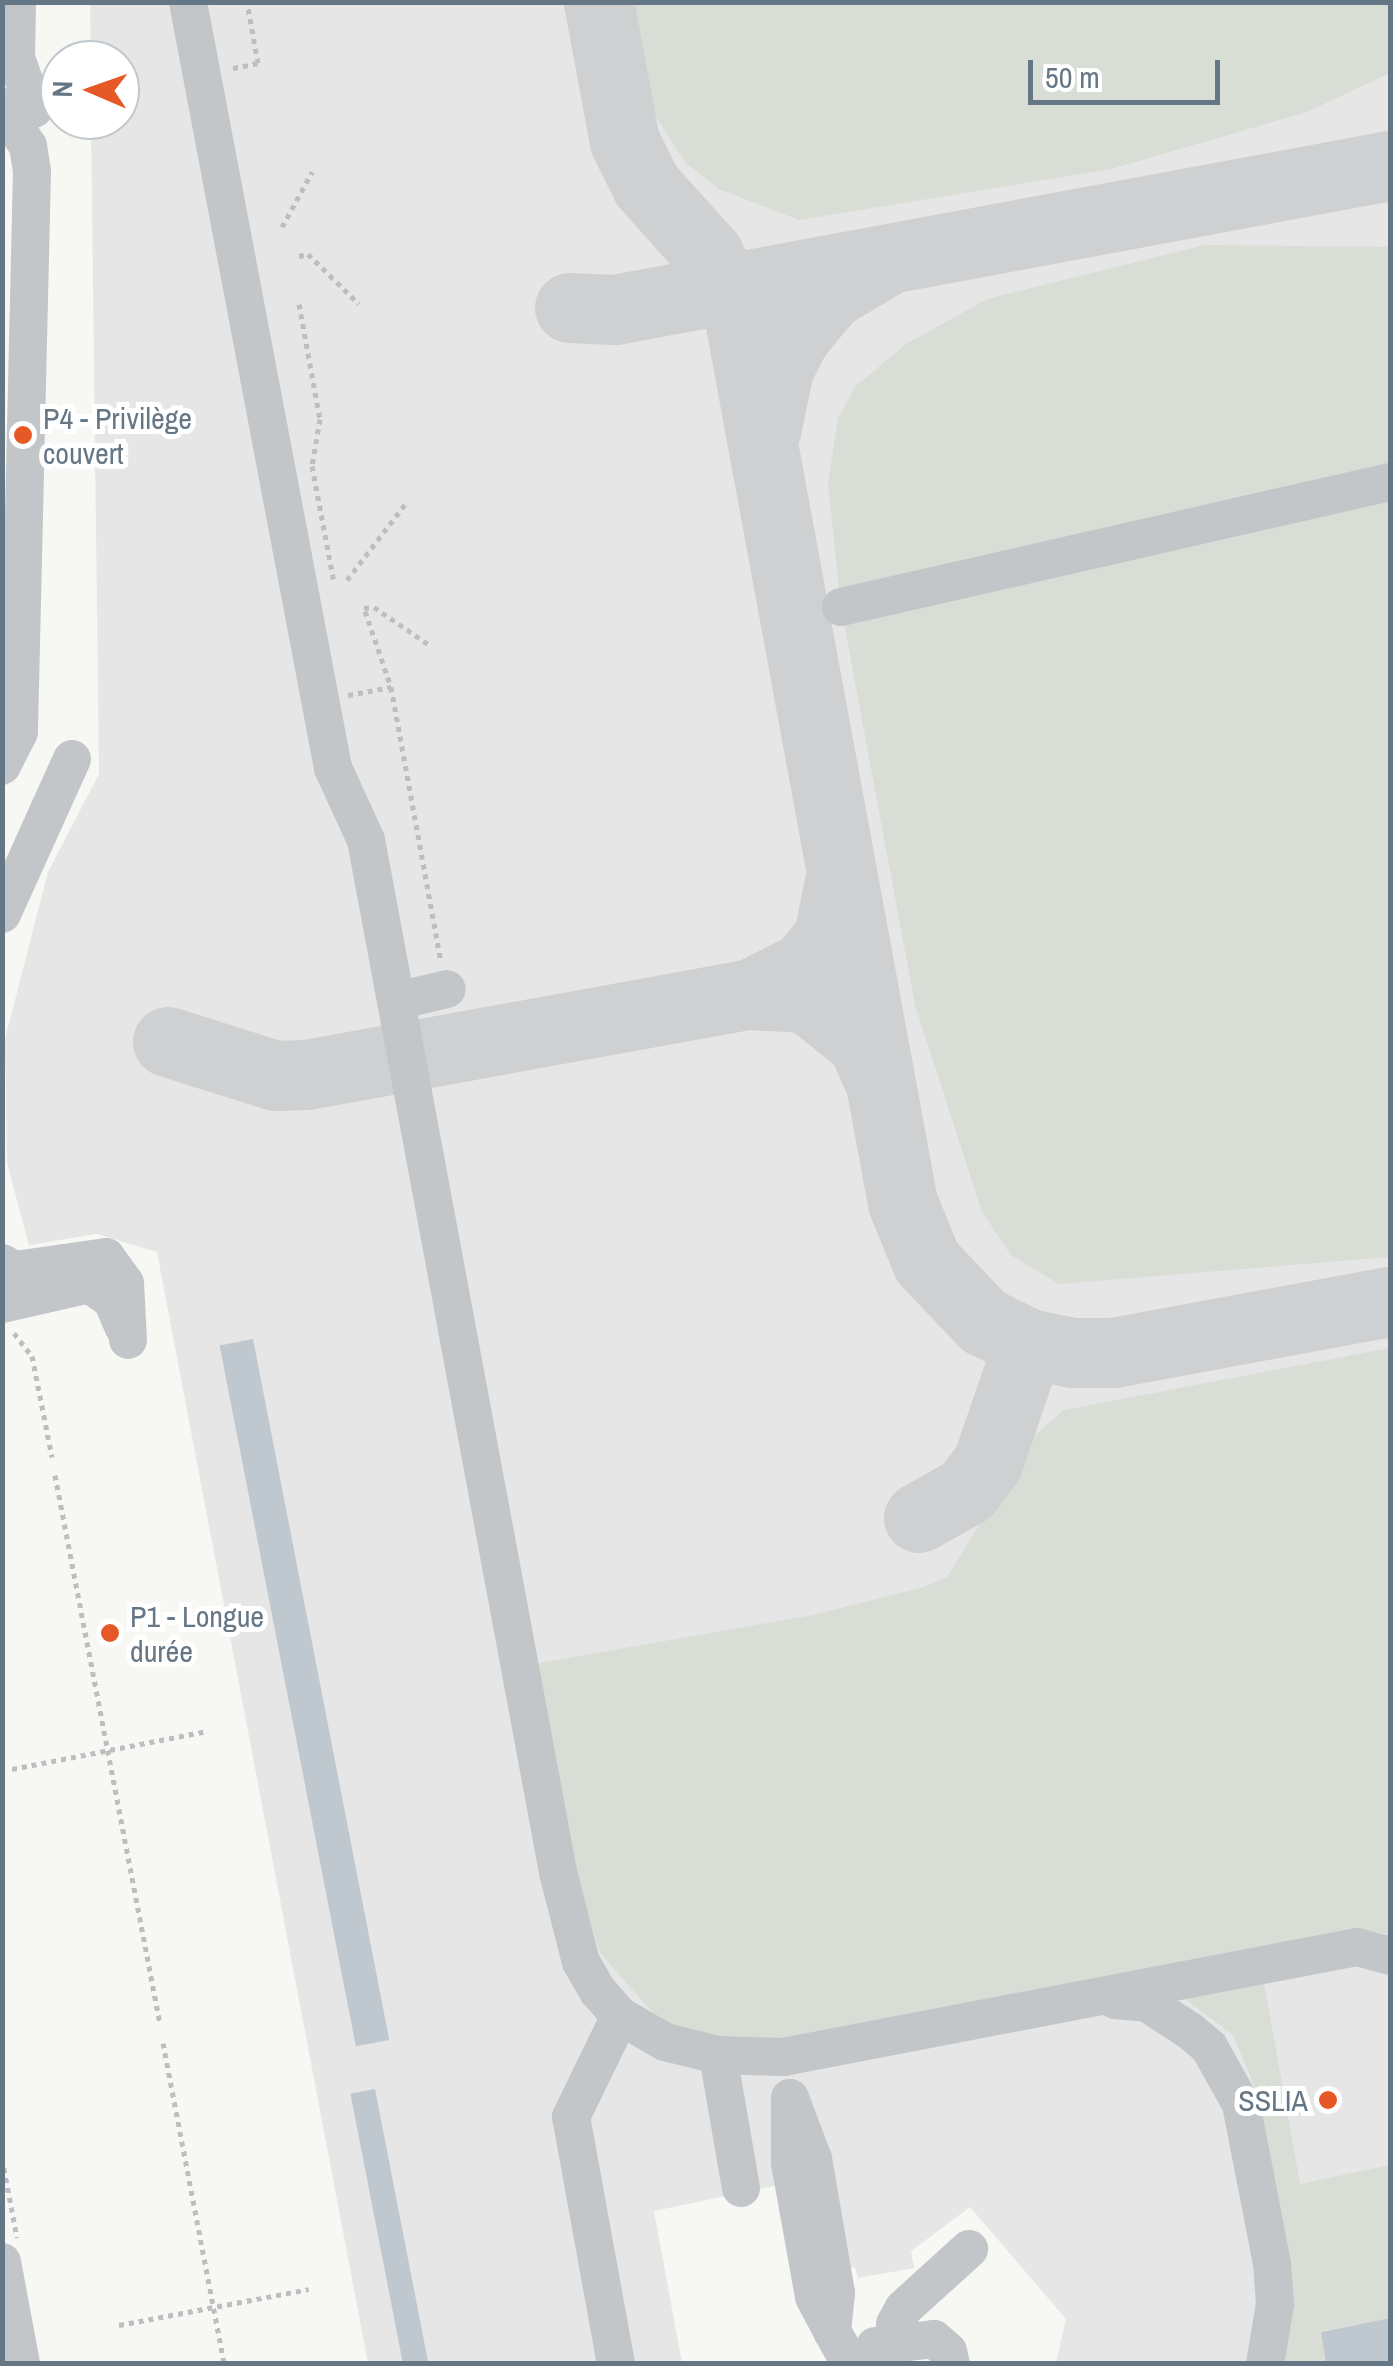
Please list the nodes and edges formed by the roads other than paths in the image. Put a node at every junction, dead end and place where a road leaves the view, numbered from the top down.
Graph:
1 (18, 2) edge
2 (188, 2) edge
3 (18, 108) edge
4 (1390, 482) edge
5 (841, 607) dead end
6 (72, 758) dead end
7 (2, 766) edge
8 (2, 914) edge
9 (446, 989) road end
10 (396, 1000) junction
11 (2, 1263) edge
12 (3, 1308) edge
13 (1390, 1956) edge
14 (1103, 1999) junction
15 (620, 2016) junction
16 (718, 2055) junction
17 (783, 2057) junction
18 (742, 2188) dead end
19 (969, 2249) dead end
20 (2, 2262) edge
21 (897, 2340) junction
22 (855, 2362) edge
23 (21, 2364) edge
24 (616, 2364) edge
25 (950, 2364) edge
26 (1265, 2364) edge

1 - 3 street
2 - 10 street
3 - 7 street
4 - 5 street
6 - 8 street
9 - 10 street
10 - 15 street
11 - 12 street
13 - 14 street
14 - 17 street
14 - 26 street
15 - 16 street
15 - 24 street
16 - 17 street
16 - 18 street
17 - 22 street
19 - 21 street
20 - 23 street
21 - 22 street
21 - 25 street

